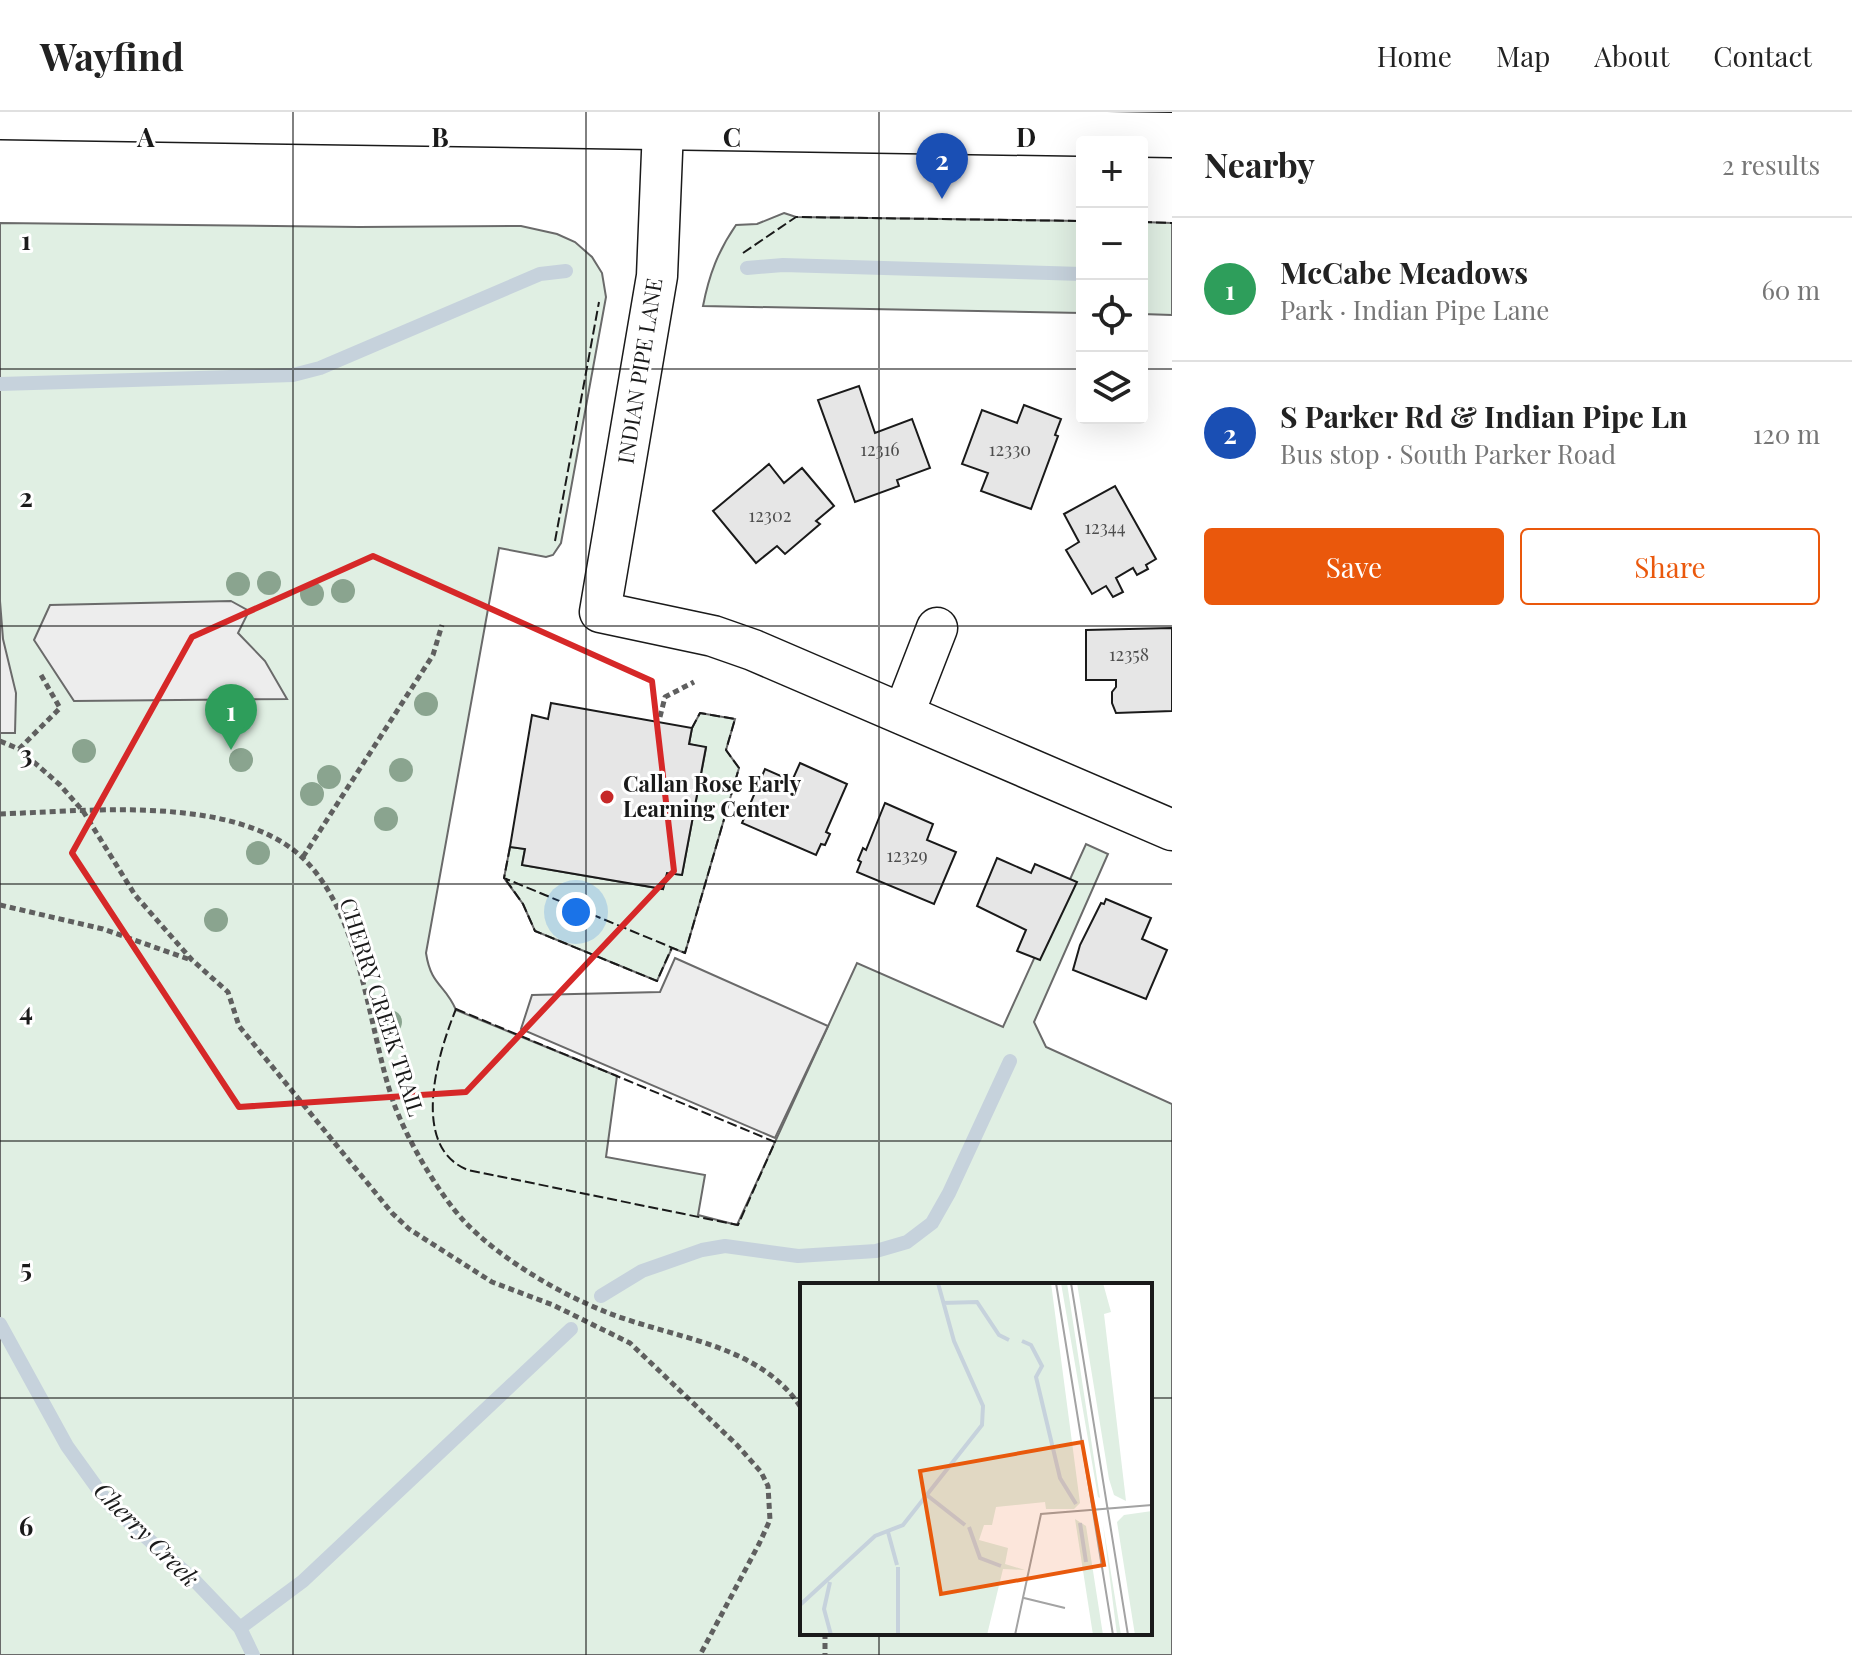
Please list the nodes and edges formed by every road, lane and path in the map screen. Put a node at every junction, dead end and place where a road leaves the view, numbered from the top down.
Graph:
1 (0, 117) edge
2 (663, 128) junction
3 (1172, 135) edge
4 (442, 625) dead end
5 (937, 628) dead end
6 (41, 675) dead end
7 (694, 682) dead end
8 (904, 713) junction
9 (660, 717) dead end
10 (0, 741) edge
11 (19, 749) junction
12 (83, 811) junction
13 (0, 814) edge
14 (1172, 830) edge
15 (303, 857) junction
16 (0, 905) edge
17 (192, 960) junction
18 (800, 1407) edge
19 (700, 1655) edge

1 - 2 highway
2 - 3 highway
2 - 8 street, INDIAN PIPE LANE
4 - 15 path
5 - 8 street
6 - 11 path
7 - 9 path
8 - 14 street
10 - 11 path
11 - 12 path
12 - 13 path, CHERRY CREEK TRAIL
12 - 15 path, CHERRY CREEK TRAIL
12 - 17 path
15 - 18 path, CHERRY CREEK TRAIL
16 - 17 path
17 - 19 path

